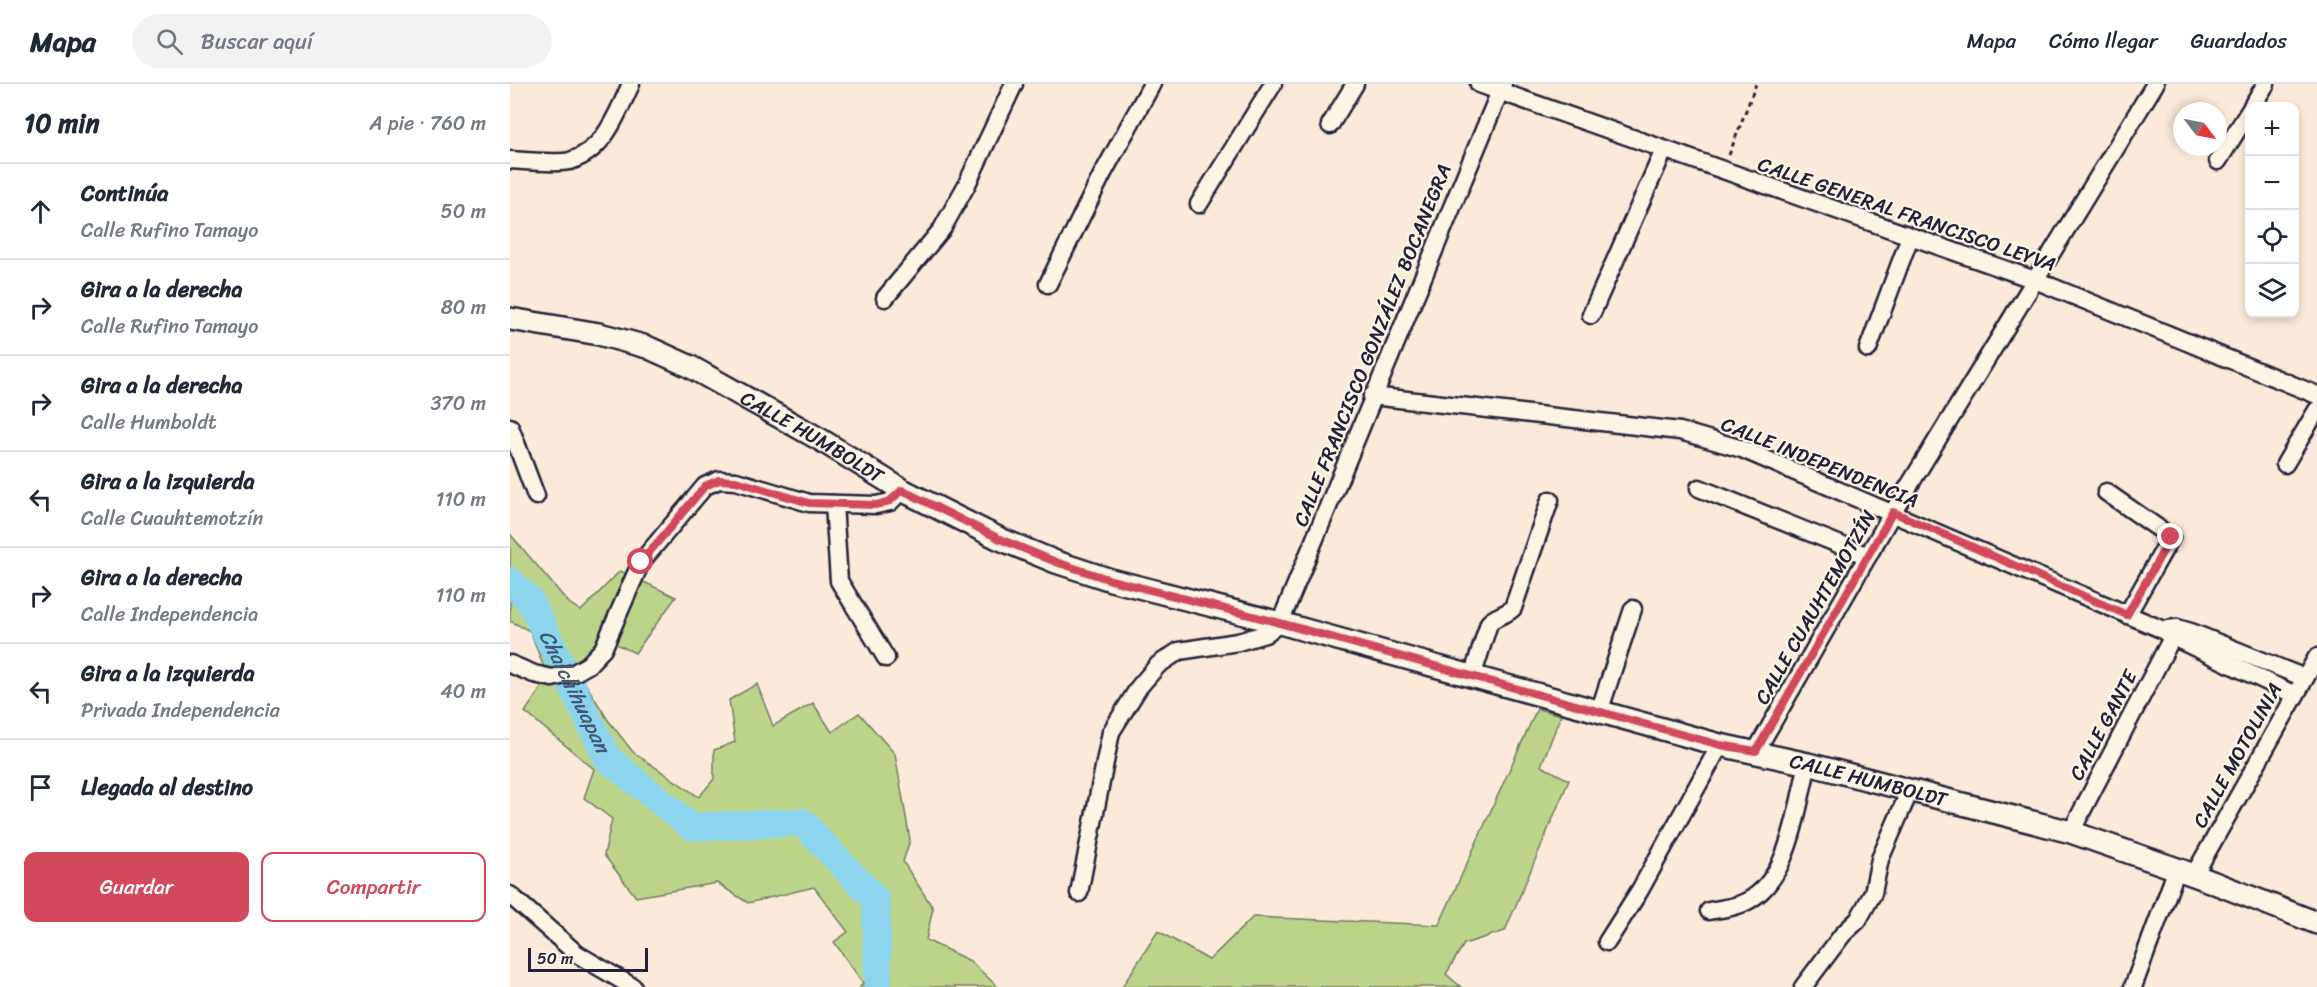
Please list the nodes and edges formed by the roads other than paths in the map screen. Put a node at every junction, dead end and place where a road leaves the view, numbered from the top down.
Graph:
1 (631, 84) edge
2 (1152, 84) edge
3 (1273, 84) edge
4 (1355, 84) edge
5 (1479, 84) edge
6 (2155, 84) edge
7 (2266, 84) edge
8 (1010, 85) edge
9 (1501, 88) edge
10 (2255, 102) edge
11 (2245, 118) edge
12 (1330, 125) dead end
13 (1664, 150) junction
14 (510, 160) edge
15 (2218, 161) dead end
16 (1199, 204) dead end
17 (1910, 237) junction
18 (2035, 280) junction
19 (1048, 284) dead end
20 (885, 298) dead end
21 (1591, 315) dead end
22 (510, 319) edge
23 (1868, 349) dead end
24 (2317, 395) edge
25 (1372, 396) junction
26 (2317, 410) edge
27 (510, 427) edge
28 (2285, 464) dead end
29 (1699, 488) dead end
30 (902, 490) junction
31 (2106, 492) dead end
32 (536, 496) dead end
33 (1550, 500) dead end
34 (834, 504) junction
35 (1893, 512) junction
36 (1868, 556) junction
37 (1633, 609) dead end
38 (2127, 615) junction
39 (1280, 623) junction
40 (2170, 631) junction
41 (2317, 657) edge
42 (886, 658) dead end
43 (510, 664) edge
44 (1472, 677) junction
45 (2305, 678) junction
46 (2295, 694) junction
47 (1599, 712) junction
48 (1720, 745) junction
49 (1756, 751) junction
50 (1808, 764) junction
51 (1910, 790) junction
52 (2071, 832) junction
53 (2186, 872) junction
54 (1079, 893) dead end
55 (510, 895) edge
56 (1709, 911) dead end
57 (2317, 923) edge
58 (1606, 942) dead end
59 (633, 987) edge
60 (1803, 987) edge
61 (2133, 987) edge

1 - 14 street
2 - 19 street
3 - 16 street
4 - 12 street
5 - 9 street, CALLE GENERAL FRANCISCO LEYVA
6 - 18 street, CALLE CUAUHTEMOTZÍN
7 - 10 street
8 - 20 street
9 - 13 street, CALLE GENERAL FRANCISCO LEYVA
9 - 25 street, CALLE FRANCISCO GONZÁLEZ BOCANEGRA
11 - 15 street
13 - 17 street, CALLE GENERAL FRANCISCO LEYVA
13 - 21 street
17 - 18 street, CALLE GENERAL FRANCISCO LEYVA
17 - 23 street
18 - 24 street, CALLE GENERAL FRANCISCO LEYVA
18 - 35 street, CALLE CUAUHTEMOTZÍN
22 - 30 main road, CALLE HUMBOLDT
25 - 35 street, CALLE INDEPENDENCIA
25 - 39 street, CALLE FRANCISCO GONZÁLEZ BOCANEGRA
26 - 28 street
27 - 32 street
29 - 36 street
30 - 34 street
30 - 39 main road, CALLE HUMBOLDT
31 - 38 street
33 - 44 street
34 - 42 street
34 - 43 street
35 - 36 street, CALLE CUAUHTEMOTZÍN
35 - 38 street, CALLE INDEPENDENCIA
36 - 49 street, CALLE CUAUHTEMOTZÍN
37 - 47 street
38 - 40 street, CALLE INDEPENDENCIA
39 - 44 main road, CALLE HUMBOLDT
39 - 54 street
40 - 45 street, CALLE INDEPENDENCIA
40 - 46 street, CALLE INDEPENDENCIA
40 - 52 street, CALLE GANTE
41 - 45 street, CALLE MOTOLINIA
44 - 47 main road, CALLE HUMBOLDT
45 - 46 street, CALLE MOTOLINIA
46 - 53 street, CALLE MOTOLINIA
47 - 48 main road, CALLE HUMBOLDT
48 - 49 main road, CALLE HUMBOLDT
48 - 58 street
49 - 50 main road, CALLE HUMBOLDT
50 - 51 main road, CALLE HUMBOLDT
50 - 56 street
51 - 52 main road, CALLE HUMBOLDT
51 - 60 street
52 - 53 main road, CALLE HUMBOLDT
53 - 57 main road, CALLE HUMBOLDT
53 - 61 street, CALLE MOTOLINIA
55 - 59 street

